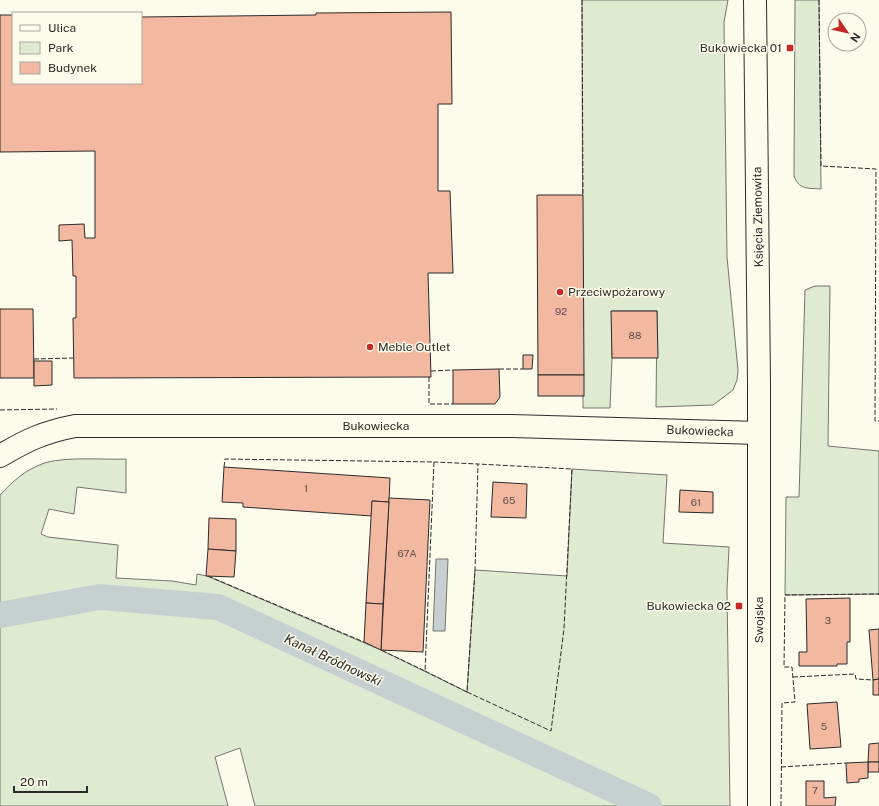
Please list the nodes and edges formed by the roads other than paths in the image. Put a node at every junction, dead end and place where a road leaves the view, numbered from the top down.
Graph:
1 (755, 0) edge
2 (759, 433) junction
3 (0, 456) edge
4 (758, 803) edge

1 - 2 street, Księcia Ziemowita
2 - 3 street, Bukowiecka
2 - 4 street, Swojska

